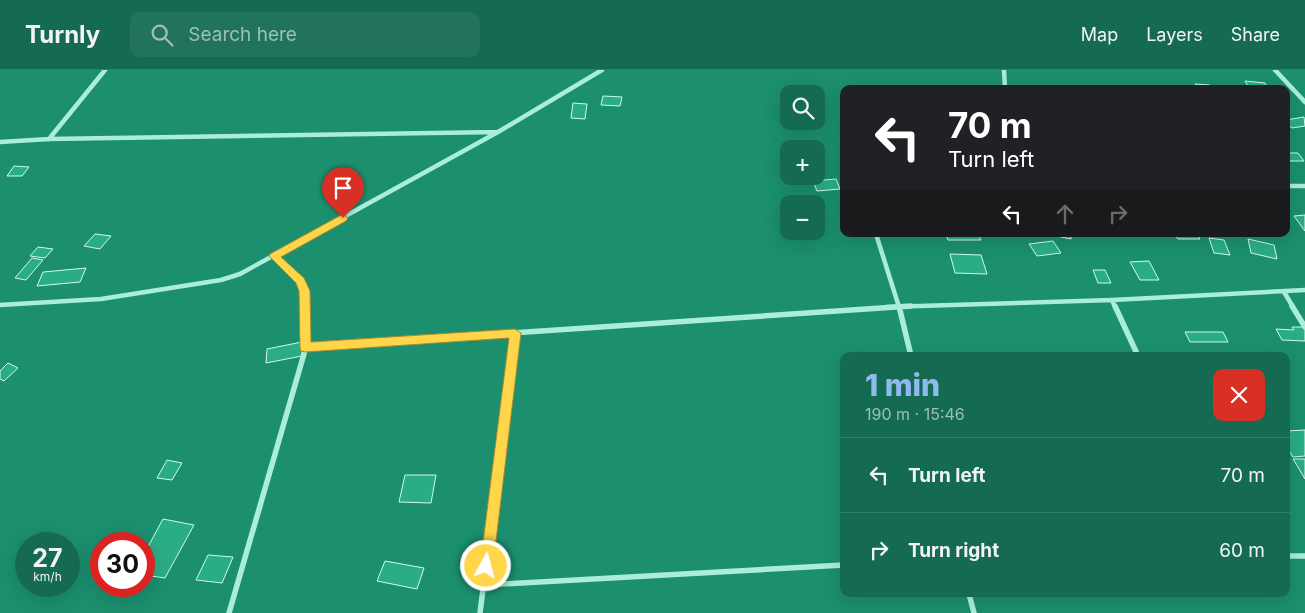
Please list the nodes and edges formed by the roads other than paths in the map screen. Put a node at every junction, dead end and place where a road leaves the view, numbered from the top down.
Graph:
1 (105, 70) edge
2 (602, 70) edge
3 (1004, 70) edge
4 (1275, 70) edge
5 (1005, 85) edge
6 (1289, 85) edge
7 (1290, 86) edge
8 (1305, 102) edge
9 (498, 132) junction
10 (48, 139) junction
11 (0, 142) edge
12 (1290, 186) edge
13 (1305, 186) edge
14 (877, 237) edge
15 (274, 256) junction
16 (1305, 290) edge
17 (1284, 292) junction
18 (1112, 300) junction
19 (0, 305) edge
20 (900, 306) junction
21 (1305, 327) edge
22 (515, 333) junction
23 (306, 348) junction
24 (911, 352) edge
25 (1136, 352) edge
26 (1290, 556) edge
27 (1305, 556) edge
28 (840, 565) edge
29 (484, 585) junction
30 (970, 597) edge
31 (229, 613) edge
32 (480, 613) edge
33 (974, 613) edge

1 - 10 street
2 - 9 street
3 - 5 street
4 - 6 street
7 - 8 street
9 - 10 street
9 - 15 street
10 - 11 street
12 - 13 street
14 - 20 street
15 - 19 street
15 - 23 street
16 - 17 street
17 - 18 street
17 - 21 street
18 - 20 street
18 - 25 street
20 - 22 street
20 - 24 street
22 - 23 street
22 - 29 street
23 - 31 street
26 - 27 street
28 - 29 street
29 - 32 street
30 - 33 street

